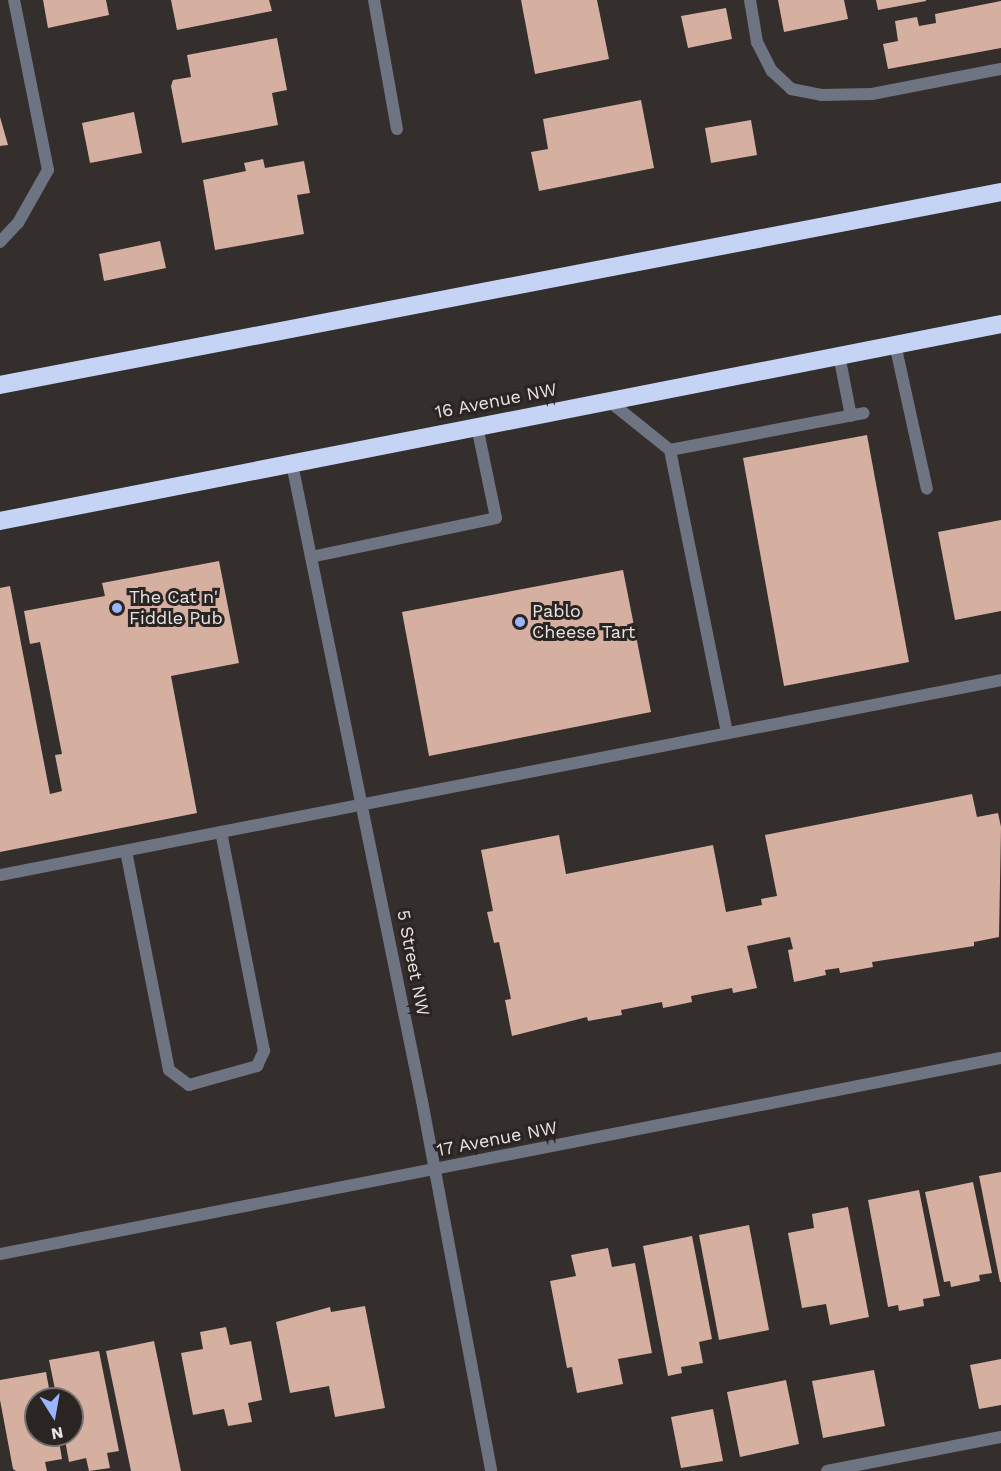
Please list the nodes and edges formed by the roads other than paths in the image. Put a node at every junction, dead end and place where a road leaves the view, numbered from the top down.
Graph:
1 (14, 0) edge
2 (374, 0) edge
3 (750, 0) edge
4 (1001, 69) edge
5 (397, 129) dead end
6 (1001, 192) edge
7 (0, 242) edge
8 (1001, 324) edge
9 (895, 344) junction
10 (839, 355) junction
11 (0, 385) edge
12 (609, 401) junction
13 (864, 413) dead end
14 (851, 416) junction
15 (477, 426) junction
16 (670, 450) junction
17 (292, 464) junction
18 (927, 489) dead end
19 (0, 521) edge
20 (311, 557) junction
21 (1001, 680) edge
22 (727, 732) junction
23 (363, 805) junction
24 (220, 832) junction
25 (126, 851) junction
26 (0, 875) edge
27 (1001, 1058) edge
28 (435, 1169) junction
29 (0, 1254) edge
30 (1001, 1437) edge
31 (491, 1471) edge
32 (828, 1471) edge

1 - 7 street
2 - 5 street
3 - 4 street
6 - 11 highway
8 - 9 highway, 16 Avenue NW
9 - 10 highway, 16 Avenue NW
9 - 18 street
10 - 12 highway, 16 Avenue NW
10 - 14 street
12 - 15 highway, 16 Avenue NW
12 - 16 street
13 - 14 street
14 - 16 street
15 - 17 highway, 16 Avenue NW
15 - 20 street
16 - 22 street
17 - 19 highway, 16 Avenue NW
17 - 20 street, 5 Street NW
20 - 23 street, 5 Street NW
21 - 22 street
22 - 23 street
23 - 24 street
23 - 28 street, 5 Street NW
24 - 25 street
24 - 25 street
25 - 26 street
27 - 28 street, 17 Avenue NW
28 - 29 street, 17 Avenue NW
28 - 31 street, 5 Street NW
30 - 32 street

